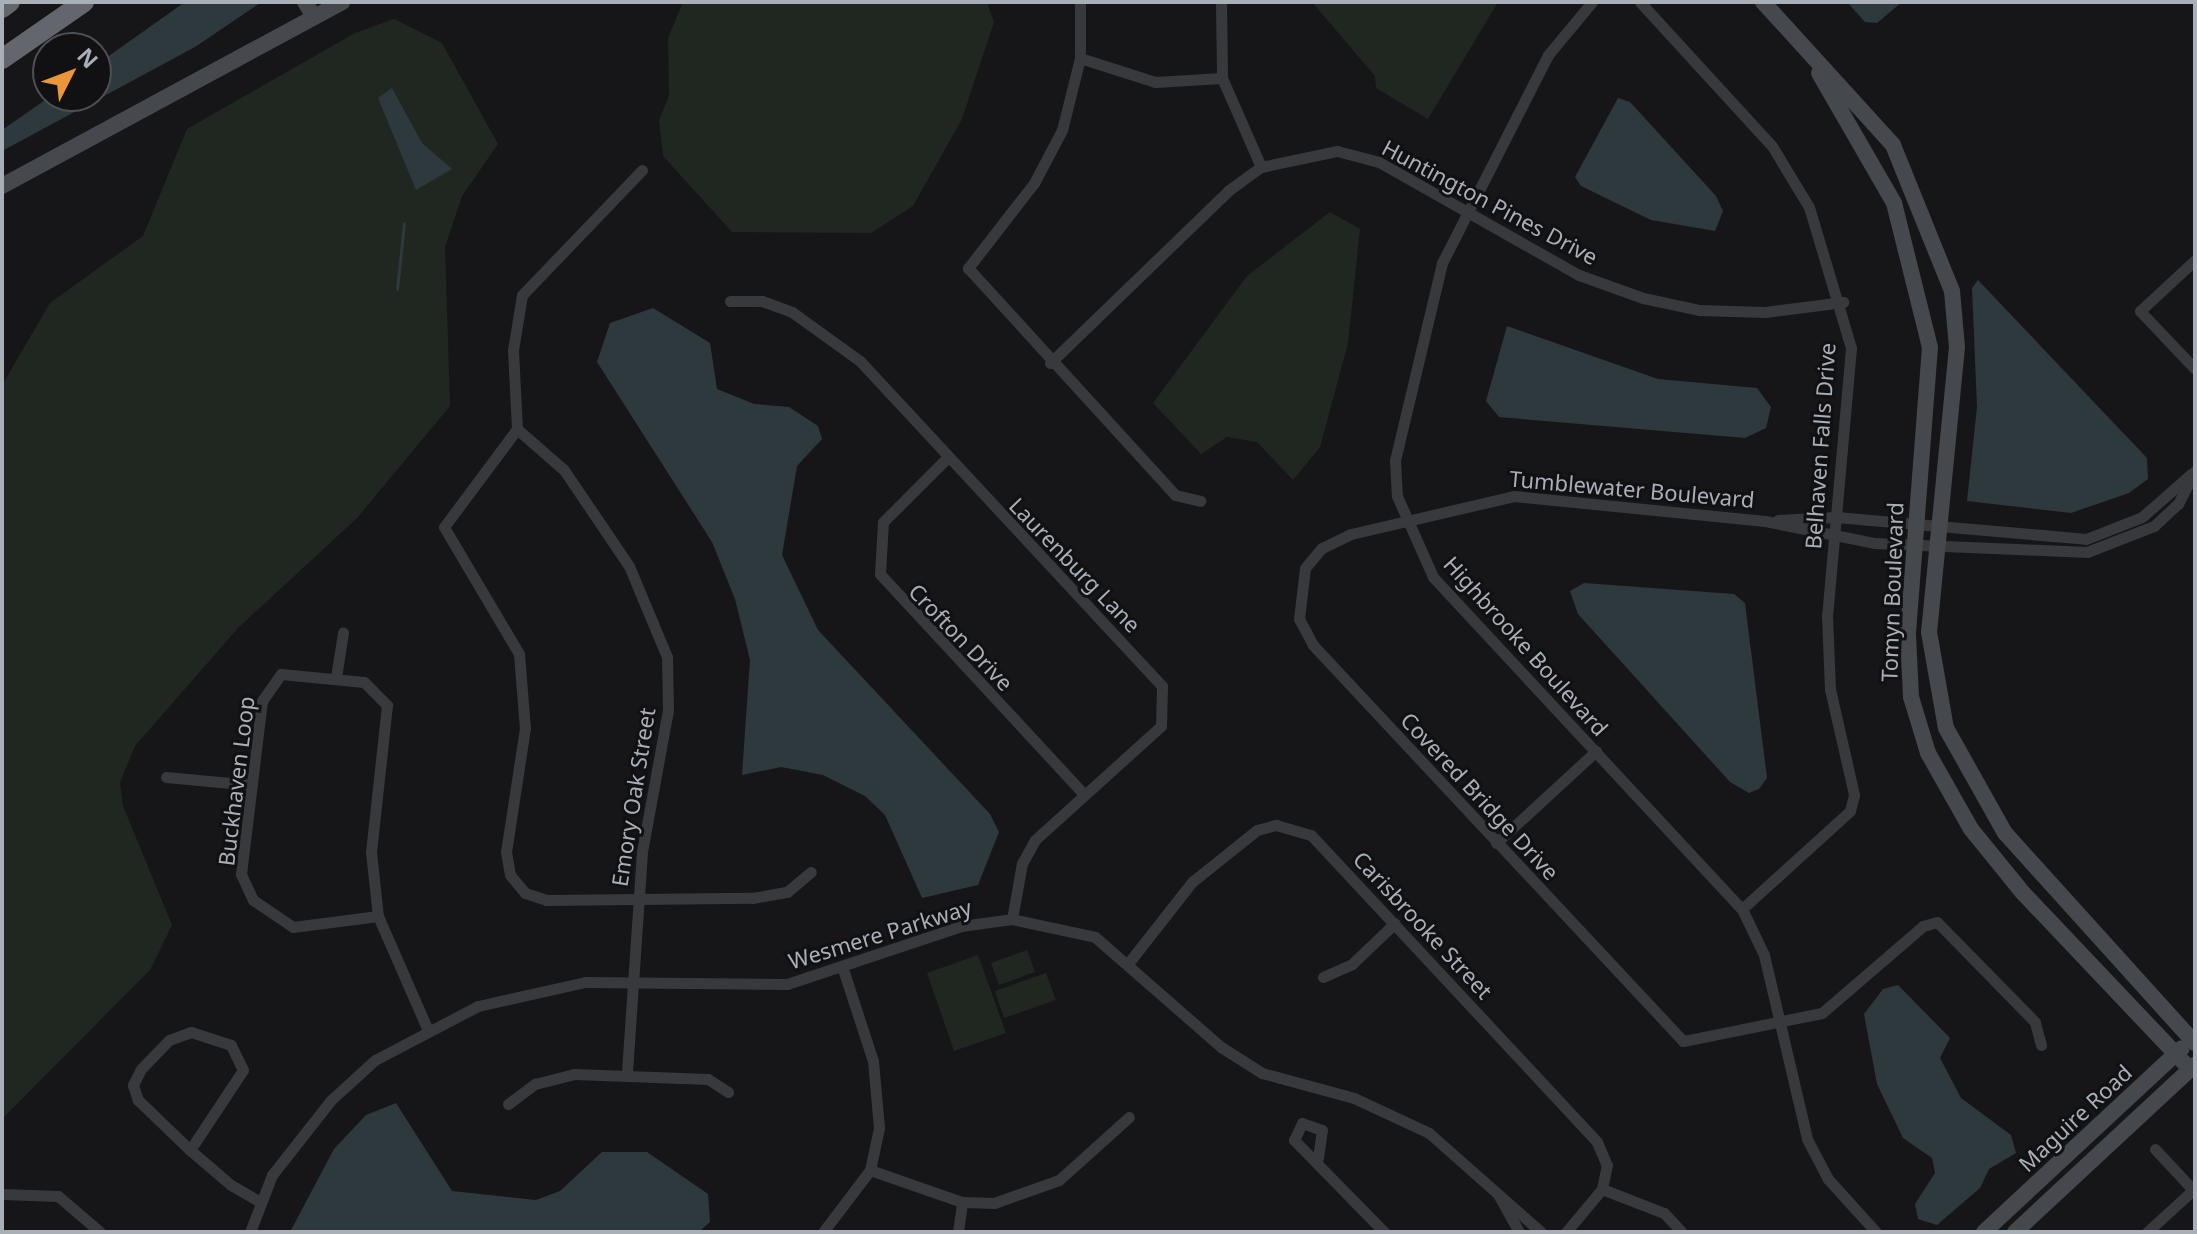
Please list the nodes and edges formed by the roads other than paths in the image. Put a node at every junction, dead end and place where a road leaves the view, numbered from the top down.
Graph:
1 (10, 2) edge
2 (81, 2) edge
3 (342, 2) edge
4 (1080, 2) edge
5 (1221, 2) edge
6 (1592, 2) edge
7 (1640, 2) edge
8 (1763, 2) edge
9 (2, 8) edge
10 (310, 9) edge
11 (1798, 42) junction
12 (1080, 58) junction
13 (2, 59) edge
14 (1222, 78) junction
15 (1261, 167) junction
16 (642, 170) dead end
17 (2, 186) edge
18 (1468, 211) junction
19 (2195, 260) edge
20 (730, 301) dead end
21 (1843, 302) junction
22 (1050, 363) junction
23 (2195, 369) edge
24 (517, 429) junction
25 (946, 459) junction
26 (2195, 471) edge
27 (1200, 501) dead end
28 (1836, 517) junction
29 (1403, 521) junction
30 (1765, 521) junction
31 (1877, 522) junction
32 (1914, 526) junction
33 (1834, 538) junction
34 (1938, 538) junction
35 (2086, 539) junction
36 (1874, 543) junction
37 (1914, 545) junction
38 (2087, 552) junction
39 (343, 633) dead end
40 (336, 677) junction
41 (1596, 751) junction
42 (166, 777) dead end
43 (252, 785) junction
44 (1082, 792) junction
45 (1496, 843) junction
46 (811, 872) dead end
47 (638, 897) junction
48 (1742, 909) junction
49 (378, 916) junction
50 (1012, 919) junction
51 (1395, 923) junction
52 (1130, 961) junction
53 (843, 969) junction
54 (1323, 977) dead end
55 (632, 981) junction
56 (1781, 1023) junction
57 (427, 1028) junction
58 (2194, 1040) edge
59 (2041, 1045) dead end
60 (2176, 1054) junction
61 (2193, 1070) edge
62 (627, 1073) junction
63 (728, 1092) dead end
64 (508, 1104) dead end
65 (1129, 1117) dead end
66 (2155, 1149) dead end
67 (190, 1150) junction
68 (1318, 1158) dead end
69 (870, 1170) junction
70 (1602, 1189) junction
71 (2194, 1191) edge
72 (1497, 1192) junction
73 (2, 1194) edge
74 (261, 1202) junction
75 (962, 1202) junction
76 (100, 1232) edge
77 (250, 1232) edge
78 (823, 1232) edge
79 (958, 1232) edge
80 (1384, 1232) edge
81 (1519, 1232) edge
82 (1541, 1232) edge
83 (1566, 1232) edge
84 (1682, 1232) edge
85 (1876, 1232) edge
86 (1984, 1232) edge
87 (2015, 1232) edge
88 (2147, 1232) edge

1 - 9 highway
2 - 13 highway
3 - 10 street
4 - 12 street
5 - 14 street
6 - 18 street, Highbrooke Boulevard
7 - 21 street, Belhaven Falls Drive
8 - 11 street, Tomyn Boulevard
10 - 17 street
11 - 32 street, Tomyn Boulevard
11 - 34 street, Tomyn Boulevard
12 - 14 street
12 - 22 street
14 - 15 street
15 - 18 street, Huntington Pines Drive
15 - 22 street
16 - 24 street
18 - 21 street, Huntington Pines Drive
18 - 29 street, Highbrooke Boulevard
19 - 23 street
20 - 25 street, Laurenburg Lane
21 - 28 street, Belhaven Falls Drive
22 - 27 street
24 - 47 street, Emory Oak Street
24 - 47 street
25 - 44 street, Crofton Drive
25 - 44 street, Laurenburg Lane
26 - 35 street
26 - 38 street
28 - 30 street, Tumblewater Boulevard
28 - 31 street, Tumblewater Boulevard
28 - 33 street, Belhaven Falls Drive
29 - 30 street, Tumblewater Boulevard
29 - 41 street, Highbrooke Boulevard
29 - 45 street, Covered Bridge Drive
30 - 33 street, Tumblewater Boulevard
31 - 32 street, Tumblewater Boulevard
31 - 36 street
32 - 34 street, Tumblewater Boulevard
32 - 37 street, Tomyn Boulevard
33 - 36 street, Tumblewater Boulevard
33 - 48 street, Belhaven Falls Drive
34 - 35 street
34 - 37 street, Tumblewater Boulevard
34 - 38 street
34 - 58 street, Tomyn Boulevard
35 - 38 street
36 - 37 street, Tumblewater Boulevard
37 - 60 street, Tomyn Boulevard
39 - 40 street
40 - 43 street, Buckhaven Loop
40 - 49 street, Buckhaven Loop
41 - 45 street
41 - 48 street, Highbrooke Boulevard
42 - 43 street
43 - 49 street, Buckhaven Loop
44 - 50 street, Laurenburg Lane
45 - 56 street, Covered Bridge Drive
46 - 47 street
47 - 55 street, Emory Oak Street
48 - 56 street, Highbrooke Boulevard
49 - 57 street, Buckhaven Loop
50 - 52 street, Wesmere Parkway
50 - 53 street, Wesmere Parkway
51 - 52 street, Carisbrooke Street
51 - 54 street
51 - 70 street, Carisbrooke Street
52 - 72 street, Wesmere Parkway
53 - 55 street, Wesmere Parkway
53 - 69 street
55 - 57 street, Wesmere Parkway
55 - 62 street, Emory Oak Street
56 - 59 street
56 - 85 street, Highbrooke Boulevard
57 - 74 street, Wesmere Parkway
58 - 60 street, Maguire Road
60 - 61 street, Tomyn Boulevard
60 - 86 street, Maguire Road
61 - 87 street, Maguire Road
62 - 63 street
62 - 64 street
65 - 75 street
66 - 71 street
67 - 67 street
67 - 74 street
68 - 80 street
69 - 75 street
69 - 78 street
70 - 83 street
70 - 84 street
71 - 88 street
72 - 81 street, Wesmere Parkway
72 - 82 street, Wesmere Parkway
73 - 76 street
74 - 77 street, Wesmere Parkway
75 - 79 street

